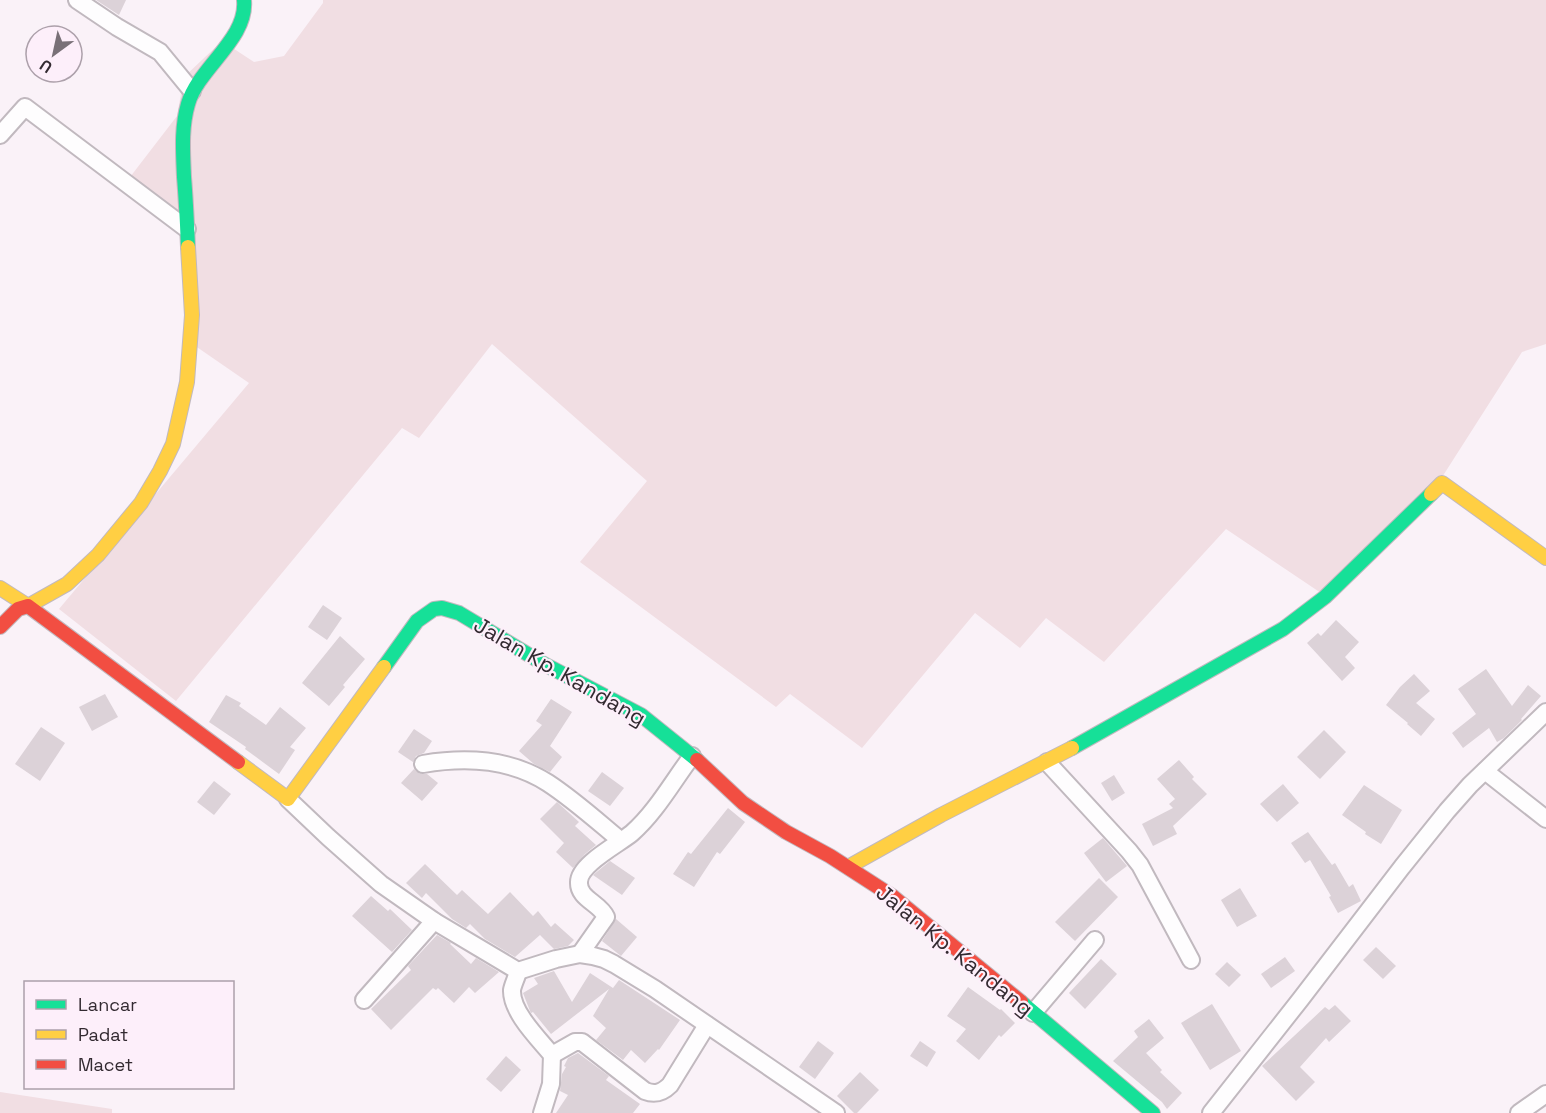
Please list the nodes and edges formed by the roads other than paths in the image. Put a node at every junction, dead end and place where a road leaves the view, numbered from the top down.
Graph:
1 (77, 0) edge
2 (244, 0) edge
3 (192, 91) junction
4 (0, 135) edge
5 (187, 229) junction
6 (1546, 558) edge
7 (0, 588) edge
8 (28, 606) junction
9 (0, 627) edge
10 (1546, 712) edge
11 (692, 756) junction
12 (1047, 762) junction
13 (423, 764) dead end
14 (1485, 771) junction
15 (288, 799) junction
16 (1546, 819) edge
17 (621, 840) junction
18 (848, 867) junction
19 (434, 921) junction
20 (1095, 940) dead end
21 (580, 954) junction
22 (1191, 960) dead end
23 (518, 971) junction
24 (364, 1000) dead end
25 (1033, 1013) junction
26 (707, 1025) junction
27 (552, 1055) junction
28 (1546, 1094) edge
29 (542, 1113) edge
30 (836, 1113) edge
31 (1153, 1113) edge
32 (1211, 1113) edge
33 (1519, 1113) edge

1 - 3 street
2 - 3 street
3 - 5 street
4 - 5 street
5 - 8 street
6 - 12 street
7 - 8 street
8 - 9 street
8 - 15 street
10 - 14 street
11 - 15 street, Jalan Kp. Kandang
11 - 17 street
11 - 18 street, Jalan Kp. Kandang
12 - 18 street
12 - 22 street
13 - 17 street
14 - 16 street
14 - 32 street
15 - 19 street
17 - 21 street
18 - 25 street, Jalan Kp. Kandang
19 - 23 street
19 - 24 street
20 - 25 street
21 - 23 street
21 - 26 street
23 - 27 street
25 - 31 street, Jalan Kp. Kandang
26 - 27 street
26 - 30 street
27 - 29 street
28 - 33 street

